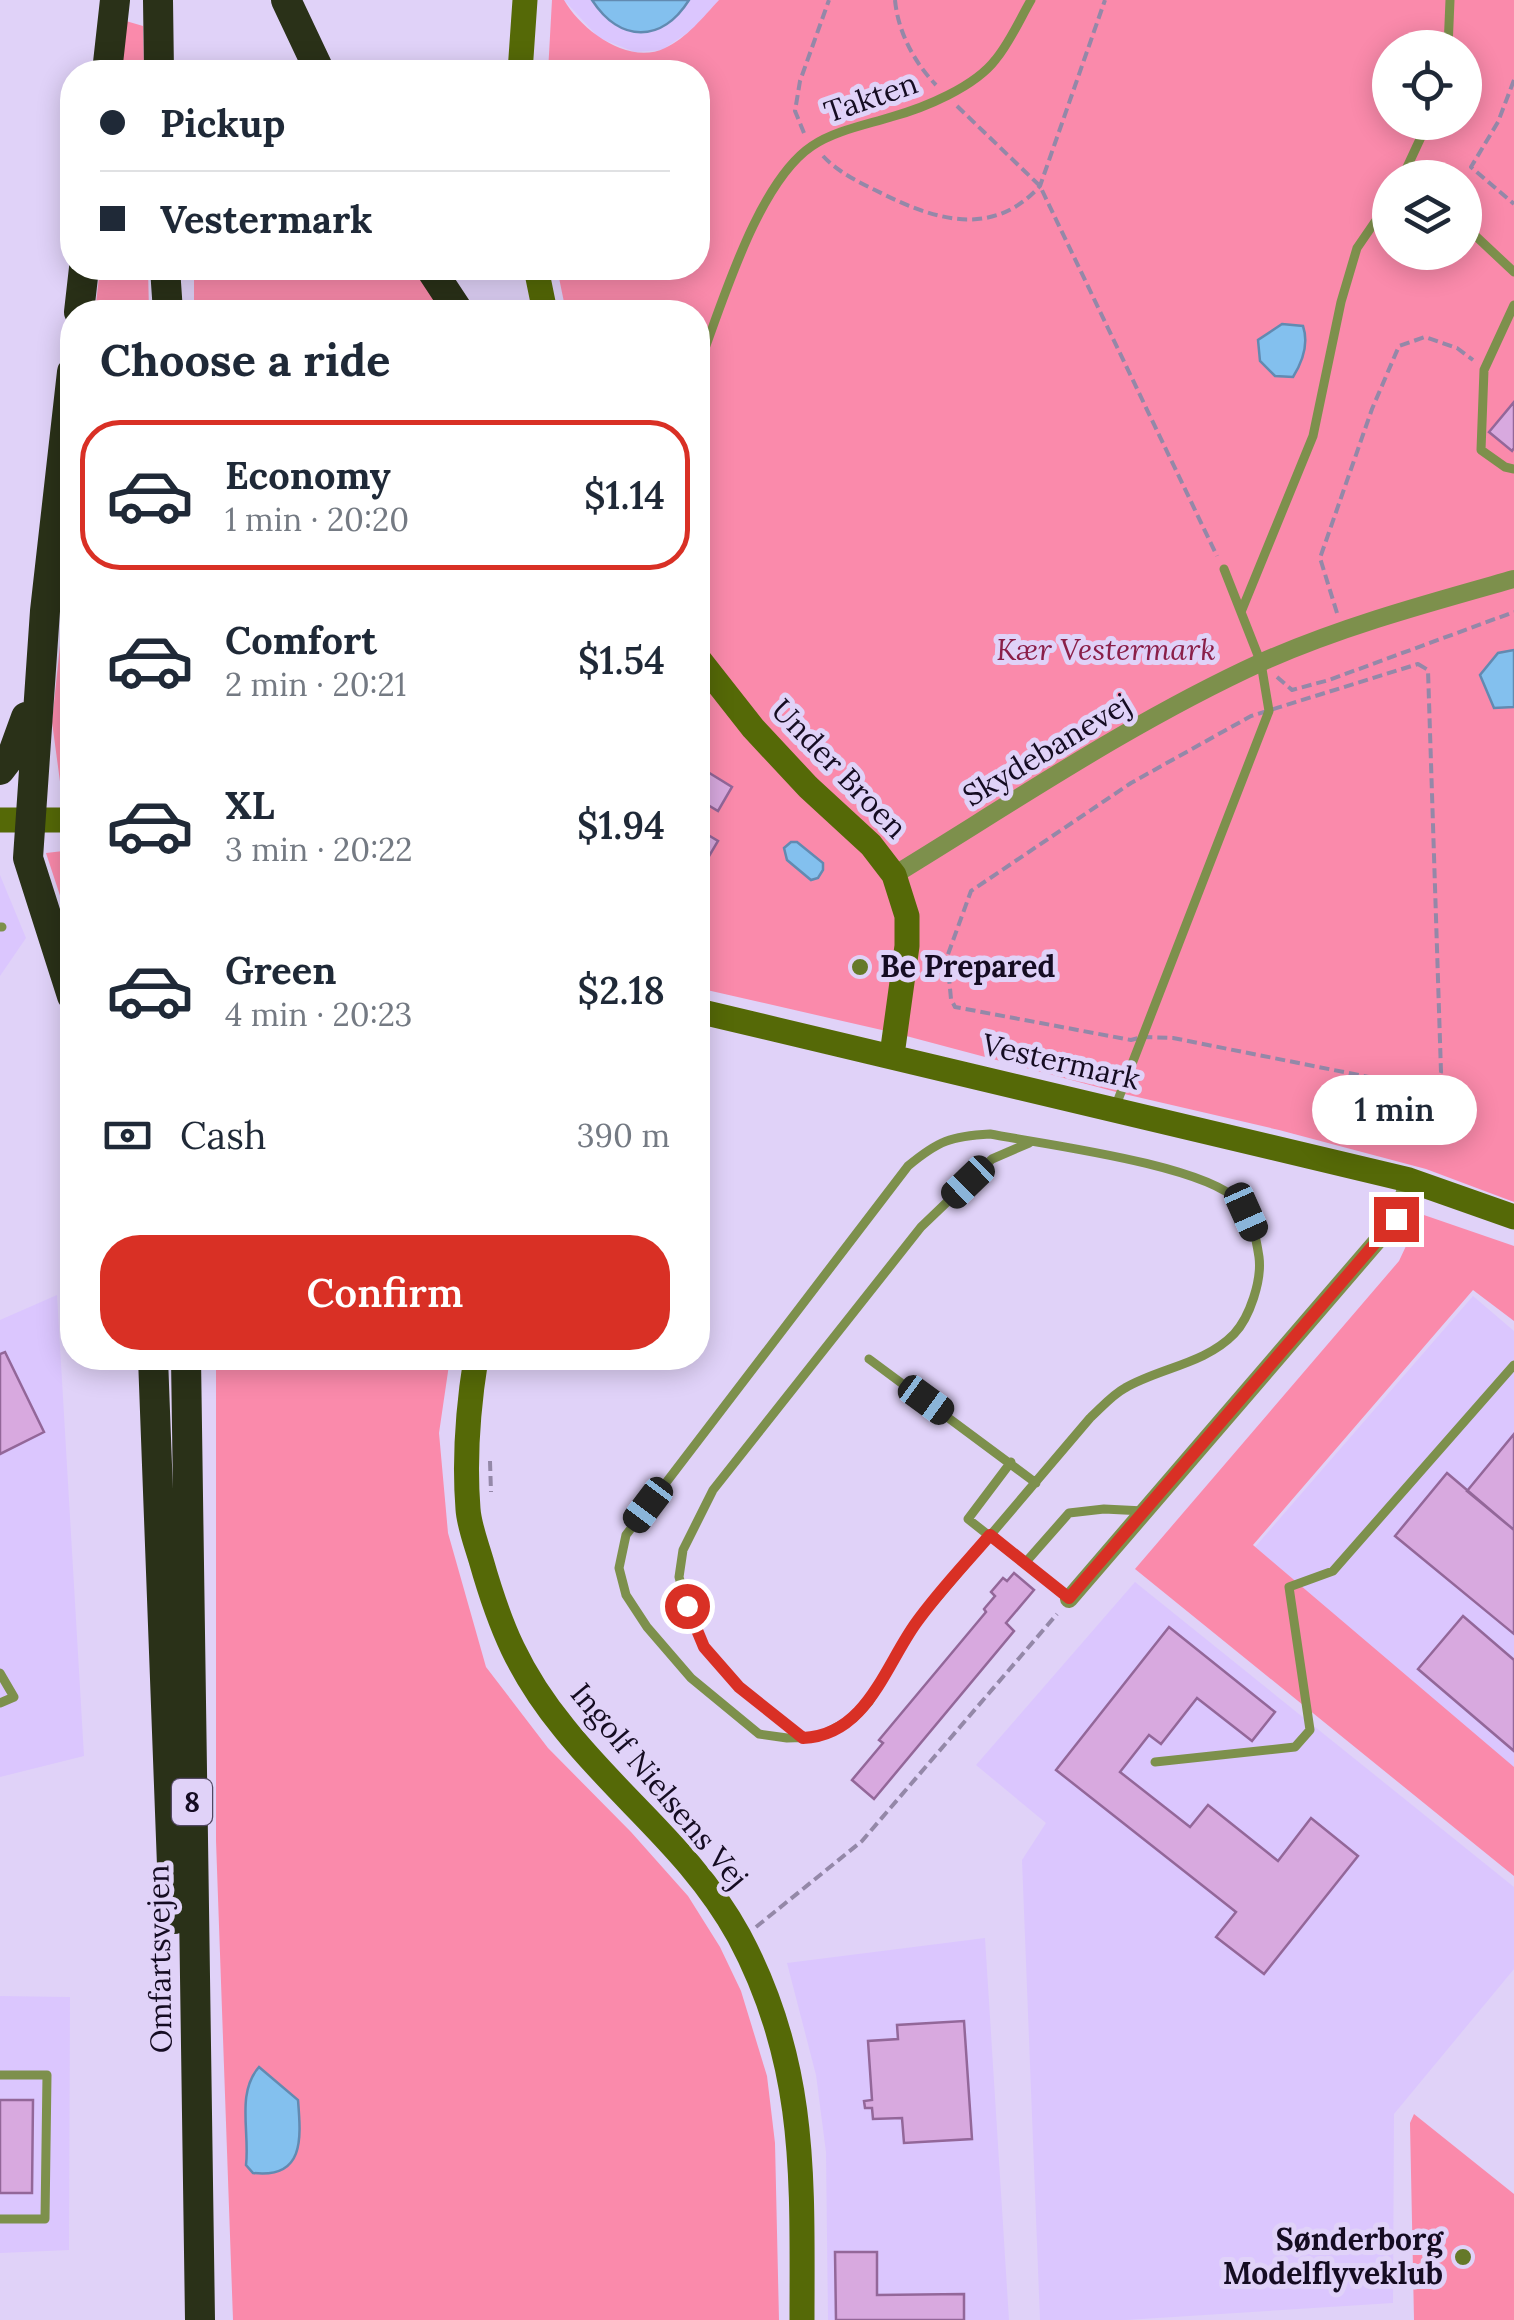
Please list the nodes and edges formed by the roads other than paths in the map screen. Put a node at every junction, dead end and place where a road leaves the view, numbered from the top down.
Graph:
1 (116, 0) edge
2 (158, 0) edge
3 (174, 0) edge
4 (286, 0) edge
5 (525, 0) edge
6 (1031, 0) edge
7 (1450, 0) edge
8 (1449, 30) edge
9 (108, 60) edge
10 (159, 60) edge
11 (173, 60) edge
12 (314, 60) edge
13 (521, 60) edge
14 (1372, 226) edge
15 (1482, 242) edge
16 (1514, 272) edge
17 (1514, 306) edge
18 (710, 335) edge
19 (1514, 469) edge
20 (60, 478) edge
21 (1224, 569) road end
22 (1514, 578) edge
23 (45, 611) junction
24 (1241, 612) junction
25 (1261, 663) junction
26 (710, 673) edge
27 (0, 770) edge
28 (15, 820) edge
29 (60, 820) edge
30 (894, 875) junction
31 (60, 958) edge
32 (710, 1014) edge
33 (892, 1056) junction
34 (1114, 1108) junction
35 (1030, 1142) junction
36 (1409, 1180) junction
37 (1514, 1217) edge
38 (869, 1358) dead end
39 (1514, 1365) edge
40 (153, 1370) edge
41 (186, 1370) edge
42 (474, 1370) edge
43 (1011, 1462) junction
44 (1036, 1483) junction
45 (1146, 1511) junction
46 (990, 1535) junction
47 (1026, 1563) junction
48 (1069, 1598) joint
49 (0, 1673) edge
50 (0, 1703) edge
51 (803, 1738) junction
52 (1156, 1762) dead end
53 (0, 2075) edge
54 (0, 2220) edge
55 (199, 2247) junction
56 (200, 2320) edge
57 (802, 2320) edge

1 - 9 highway
2 - 10 highway
3 - 11 highway
4 - 12 highway
5 - 13 street
6 - 18 lane, Takten
7 - 8 lane
14 - 24 lane
15 - 16 lane
17 - 19 lane
20 - 23 highway
21 - 24 lane
22 - 25 street, Skydebanevej
23 - 27 highway
23 - 28 highway
24 - 25 lane
25 - 30 street, Skydebanevej
25 - 34 lane
26 - 30 street, Under Broen
28 - 29 street
28 - 31 highway
30 - 33 street, Under Broen
32 - 33 street, Vestermark
33 - 34 street, Vestermark
34 - 36 street, Vestermark
35 - 44 lane
35 - 51 lane
35 - 51 lane
36 - 37 street, Vestermark
36 - 45 street
38 - 43 lane
39 - 52 lane
40 - 55 highway
41 - 55 highway, Omfartsvejen / 8
42 - 57 street, Ingolf Nielsens Vej
43 - 44 lane
43 - 46 lane
44 - 46 lane
45 - 47 lane
45 - 48 street
46 - 47 lane
46 - 51 lane
47 - 48 lane
49 - 50 lane
53 - 54 lane
55 - 56 highway, Omfartsvejen / 8

